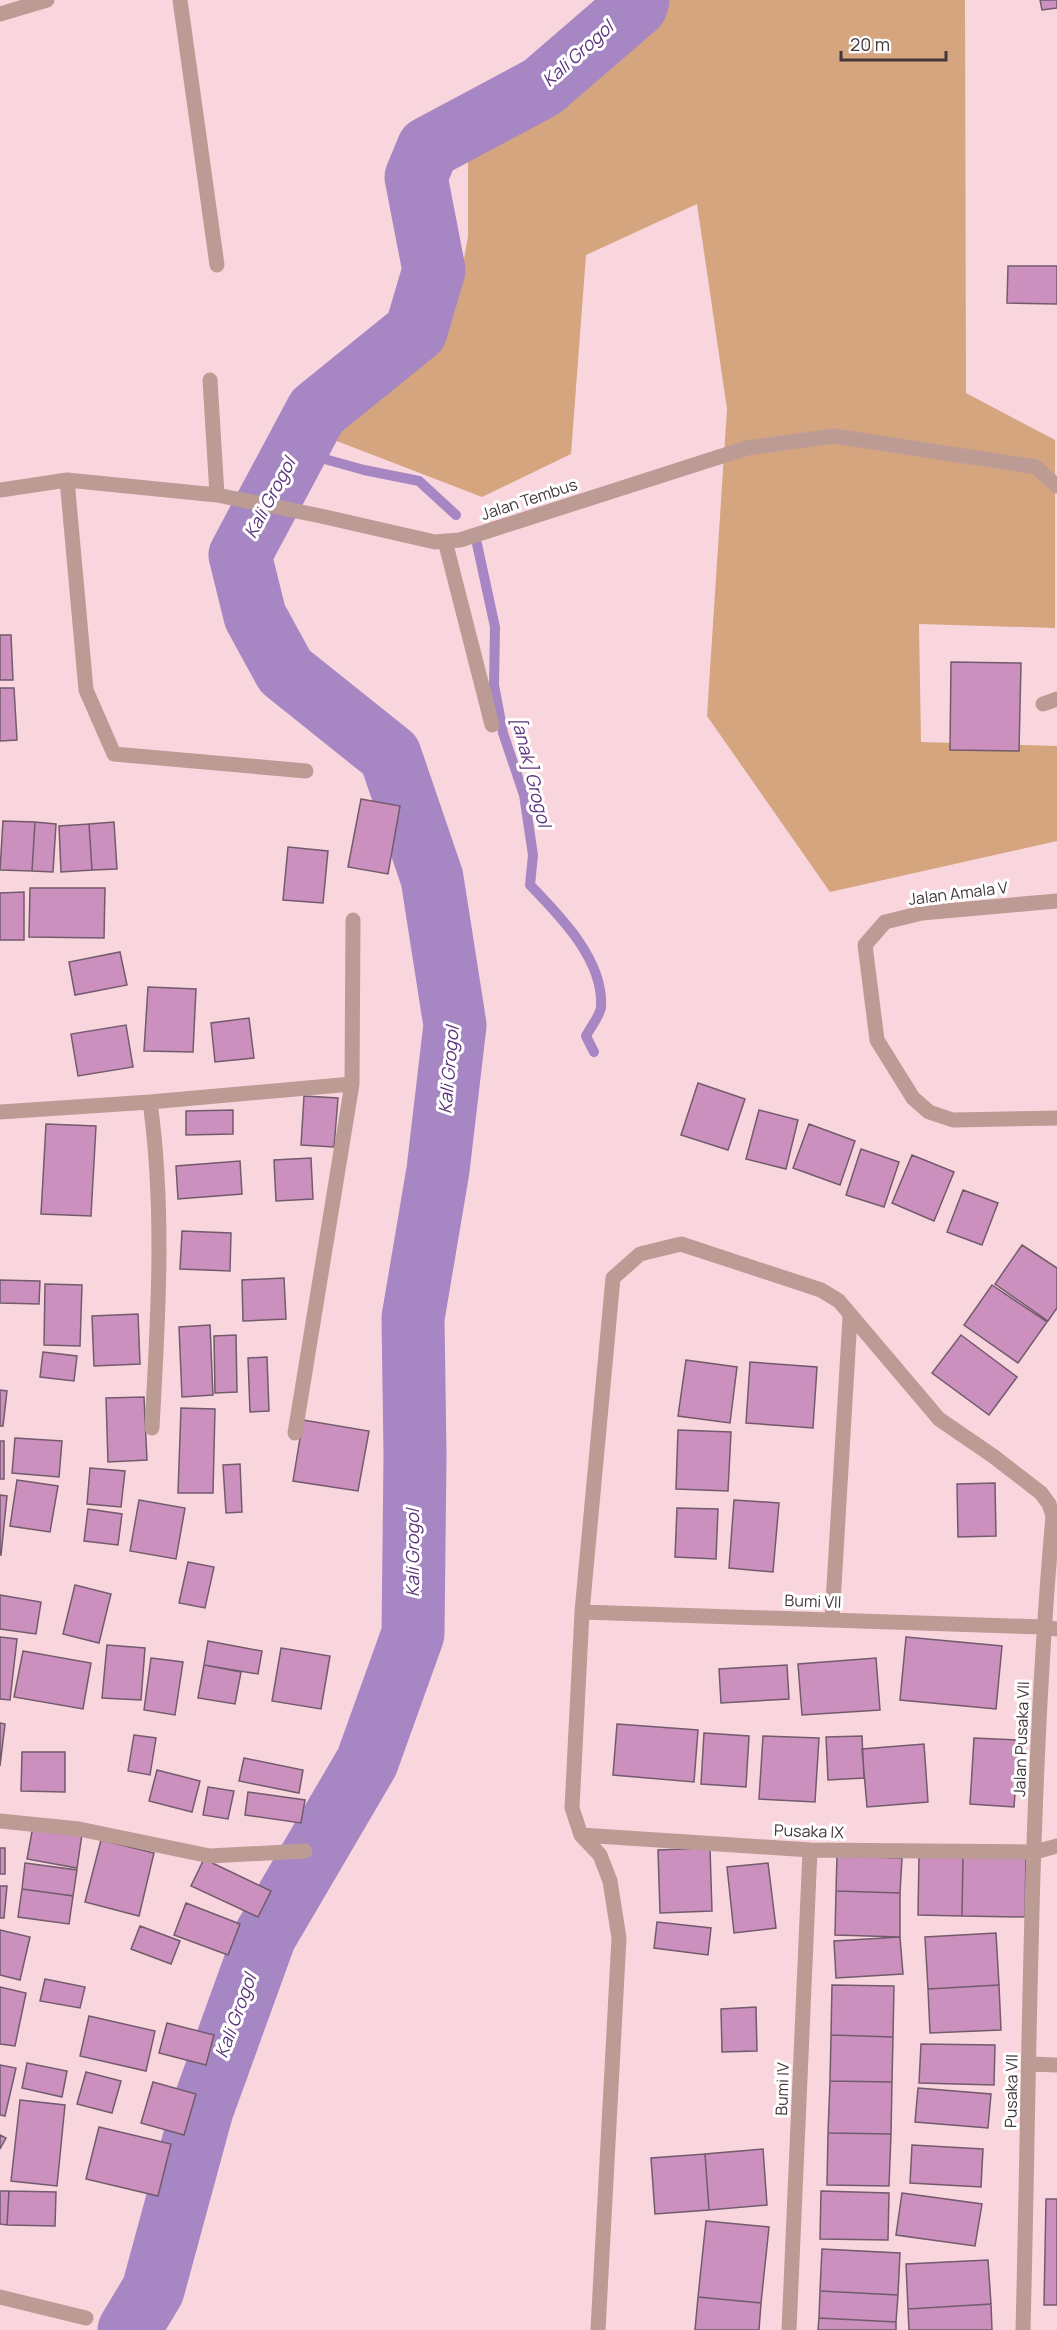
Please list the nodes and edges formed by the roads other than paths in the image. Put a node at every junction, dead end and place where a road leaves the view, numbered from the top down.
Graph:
1 (47, 0) edge
2 (180, 0) edge
3 (0, 14) edge
4 (217, 266) dead end
5 (210, 380) dead end
6 (67, 480) junction
7 (1057, 486) edge
8 (0, 490) edge
9 (217, 495) junction
10 (445, 541) junction
11 (492, 725) dead end
12 (306, 771) dead end
13 (1057, 901) edge
14 (353, 920) dead end
15 (352, 1084) junction
16 (150, 1102) junction
17 (0, 1112) edge
18 (1057, 1118) edge
19 (850, 1317) junction
20 (152, 1428) dead end
21 (295, 1433) dead end
22 (582, 1612) junction
23 (832, 1620) junction
24 (1050, 1628) edge
25 (0, 1821) edge
26 (581, 1835) junction
27 (1057, 1846) edge
28 (810, 1850) junction
29 (305, 1851) dead end
30 (1035, 1852) junction
31 (1029, 2064) junction
32 (1057, 2065) edge
33 (0, 2297) edge
34 (86, 2318) dead end
35 (598, 2330) edge
36 (789, 2330) edge
37 (1023, 2330) edge

1 - 3 street
2 - 4 street
5 - 9 street
6 - 8 street, Jalan Tembus
6 - 9 street, Jalan Tembus
6 - 12 street
7 - 10 street, Jalan Tembus
9 - 10 street, Jalan Tembus
10 - 11 street
13 - 18 street, Jalan Amala V
14 - 15 street
15 - 16 street
15 - 21 street
16 - 17 street
16 - 20 street
19 - 22 street, Jalan Pusaka VII
19 - 23 street
19 - 24 street, Jalan Pusaka VII
22 - 23 street, Bumi VII
22 - 26 street, Jalan Pusaka VII
23 - 24 street, Bumi VII
24 - 30 street, Jalan Pusaka VII
25 - 29 street
26 - 28 street, Pusaka IX
26 - 35 street
27 - 30 street, Pusaka IX
28 - 30 street, Pusaka IX
28 - 36 street, Bumi IV
30 - 31 street, Pusaka VII
31 - 32 street
31 - 37 street, Pusaka VII
33 - 34 street

